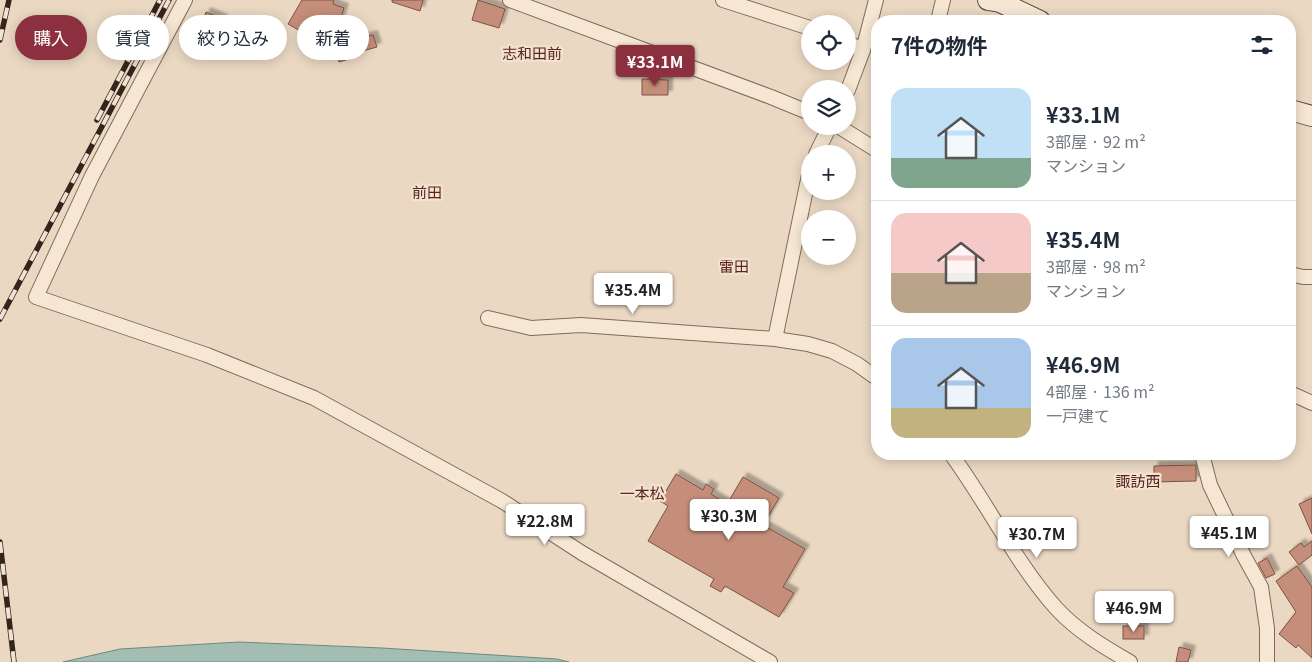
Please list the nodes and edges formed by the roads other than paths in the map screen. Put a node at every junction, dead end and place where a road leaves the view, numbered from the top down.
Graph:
1 (186, 0) edge
2 (510, 0) edge
3 (723, 0) edge
4 (876, 0) edge
5 (943, 0) edge
6 (988, 0) edge
7 (872, 15) edge
8 (939, 15) edge
9 (1027, 15) edge
10 (871, 19) edge
11 (801, 25) edge
12 (856, 47) edge
13 (863, 50) junction
14 (852, 80) edge
15 (801, 109) edge
16 (1296, 112) edge
17 (1312, 116) edge
18 (852, 135) edge
19 (871, 147) edge
20 (804, 200) edge
21 (1296, 275) edge
22 (1312, 277) edge
23 (488, 318) dead end
24 (775, 339) junction
25 (871, 374) edge
26 (1296, 396) edge
27 (1312, 403) edge
28 (955, 460) edge
29 (1204, 460) edge
30 (770, 662) edge
31 (1130, 662) edge
32 (1267, 662) edge

1 - 30 street
2 - 15 street
3 - 11 street
4 - 7 street
5 - 8 street
6 - 9 street
10 - 13 street
12 - 13 street
13 - 14 street
16 - 17 street
18 - 19 street
20 - 24 street
21 - 22 street
23 - 24 street
24 - 25 street
26 - 27 street
28 - 31 street
29 - 32 street

